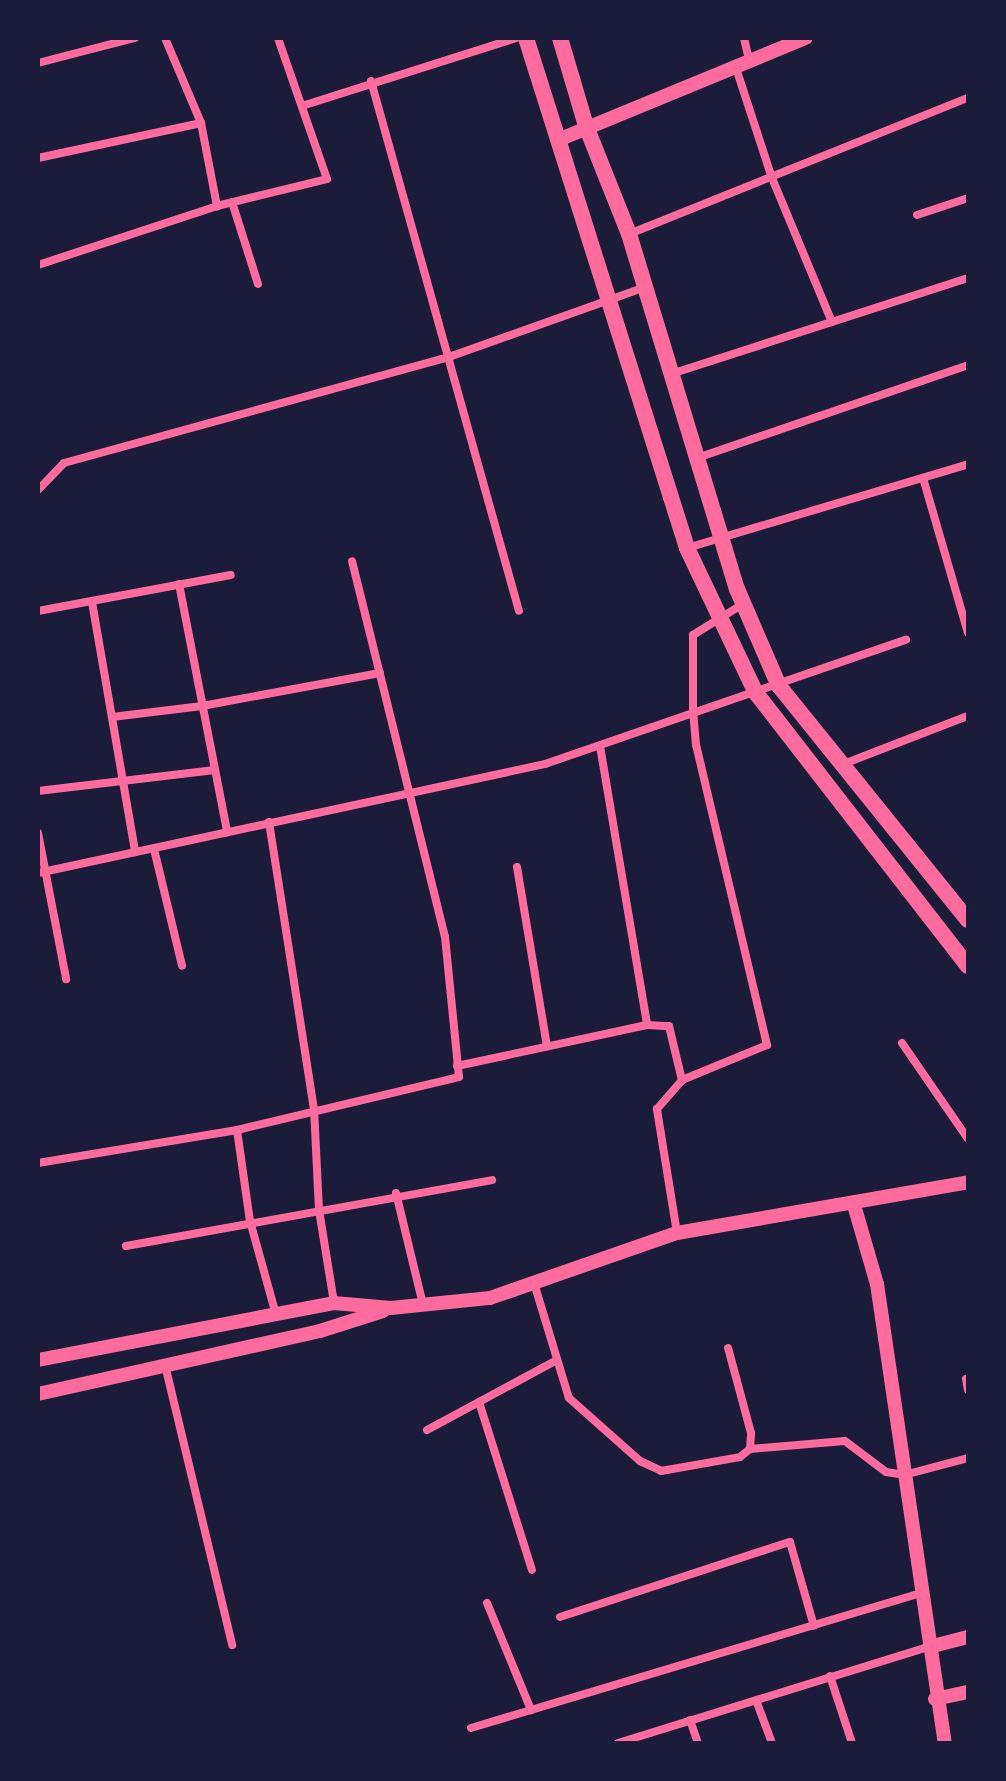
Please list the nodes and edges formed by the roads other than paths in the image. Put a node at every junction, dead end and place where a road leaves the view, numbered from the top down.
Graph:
1 (135, 38) edge
2 (165, 38) edge
3 (278, 38) edge
4 (516, 38) edge
5 (526, 38) edge
6 (560, 38) edge
7 (744, 38) edge
8 (806, 38) edge
9 (742, 62) junction
10 (38, 63) edge
11 (371, 81) junction
12 (968, 98) edge
13 (305, 105) junction
14 (201, 123) junction
15 (586, 126) junction
16 (558, 140) junction
17 (38, 158) edge
18 (772, 178) junction
19 (968, 198) edge
20 (232, 202) junction
21 (217, 206) junction
22 (917, 215) dead end
23 (629, 234) junction
24 (38, 265) edge
25 (968, 278) edge
26 (258, 284) dead end
27 (646, 287) junction
28 (609, 300) junction
29 (832, 322) junction
30 (446, 358) junction
31 (968, 365) edge
32 (674, 373) junction
33 (697, 458) junction
34 (968, 464) edge
35 (923, 478) junction
36 (38, 490) edge
37 (721, 540) junction
38 (687, 548) junction
39 (352, 561) dead end
40 (231, 575) dead end
41 (179, 584) junction
42 (92, 602) junction
43 (743, 604) junction
44 (38, 611) edge
45 (519, 611) dead end
46 (719, 615) junction
47 (968, 633) edge
48 (906, 640) dead end
49 (380, 673) junction
50 (779, 686) junction
51 (756, 693) junction
52 (202, 706) junction
53 (693, 713) junction
54 (968, 716) edge
55 (112, 717) junction
56 (600, 746) junction
57 (846, 763) junction
58 (215, 770) junction
59 (123, 783) junction
60 (38, 791) edge
61 (409, 793) junction
62 (269, 822) junction
63 (227, 832) junction
64 (38, 833) edge
65 (154, 849) junction
66 (135, 852) junction
67 (517, 867) dead end
68 (41, 873) edge
69 (967, 917) edge
70 (182, 966) dead end
71 (968, 966) edge
72 (66, 979) dead end
73 (647, 1025) junction
74 (902, 1043) dead end
75 (547, 1047) junction
76 (457, 1066) junction
77 (682, 1080) junction
78 (314, 1108) junction
79 (237, 1130) junction
80 (968, 1139) edge
81 (38, 1163) edge
82 (492, 1180) dead end
83 (968, 1182) edge
84 (396, 1193) junction
85 (854, 1205) junction
86 (319, 1210) junction
87 (250, 1221) junction
88 (677, 1233) junction
89 (126, 1246) dead end
90 (534, 1283) junction
91 (334, 1303) junction
92 (423, 1305) junction
93 (391, 1308) junction
94 (275, 1311) junction
95 (728, 1348) dead end
96 (38, 1360) edge
97 (555, 1361) junction
98 (165, 1365) junction
99 (966, 1379) edge
100 (968, 1390) edge
101 (38, 1394) edge
102 (479, 1402) junction
103 (427, 1430) dead end
104 (750, 1449) junction
105 (968, 1458) edge
106 (904, 1475) junction
107 (532, 1570) dead end
108 (920, 1593) junction
109 (487, 1603) dead end
110 (560, 1617) dead end
111 (814, 1626) junction
112 (968, 1637) edge
113 (232, 1645) dead end
114 (929, 1647) junction
115 (830, 1676) junction
116 (968, 1692) edge
117 (935, 1699) junction
118 (756, 1700) junction
119 (531, 1710) junction
120 (690, 1720) junction
121 (471, 1728) dead end
122 (618, 1743) edge
123 (698, 1743) edge
124 (772, 1743) edge
125 (852, 1743) edge
126 (945, 1743) edge

1 - 10 street
2 - 14 street
3 - 13 street
4 - 11 street
5 - 16 main road
6 - 15 main road
7 - 9 street
8 - 9 street
9 - 15 street
9 - 18 street
11 - 13 street
11 - 30 street
12 - 18 street
13 - 20 street
14 - 17 street
14 - 21 street
15 - 16 street
15 - 23 main road
16 - 28 main road
18 - 23 street
18 - 29 street
19 - 22 street
20 - 21 street
20 - 26 street
21 - 24 street
23 - 27 main road
25 - 29 street
27 - 28 street
27 - 32 main road
28 - 30 street
28 - 38 main road
29 - 32 street
30 - 36 street
30 - 45 street
31 - 33 street
32 - 33 main road
33 - 37 main road
34 - 35 street
35 - 37 street
35 - 47 street
37 - 38 street
37 - 43 main road
38 - 46 main road
39 - 49 street
40 - 41 street
41 - 42 street
41 - 52 street
42 - 44 street
42 - 55 street
43 - 46 street
43 - 50 main road
46 - 51 main road
46 - 53 street
48 - 50 street
49 - 52 street
49 - 61 street
50 - 51 street
50 - 57 main road
51 - 53 street
51 - 71 main road
52 - 55 street
52 - 58 street
53 - 56 street
53 - 77 street
54 - 57 street
55 - 59 street
56 - 61 street
56 - 73 street
57 - 69 main road
58 - 59 street
58 - 63 street
59 - 60 street
59 - 66 street
61 - 62 street
61 - 76 street
62 - 63 street
62 - 78 street
63 - 65 street
64 - 68 street
65 - 66 street
65 - 70 street
66 - 68 street
67 - 75 street
68 - 72 street
73 - 75 street
73 - 77 street
74 - 80 street
75 - 76 street
76 - 78 street
77 - 88 street
78 - 79 street
78 - 86 street
79 - 81 street
79 - 87 street
82 - 84 street
83 - 85 street
84 - 86 street
84 - 92 street
85 - 88 street
85 - 106 street
86 - 87 street
86 - 91 street
87 - 89 street
87 - 94 street
88 - 90 street
90 - 92 street
90 - 97 street
91 - 93 street
91 - 94 street
92 - 93 street
93 - 98 street
94 - 96 street
95 - 104 street
97 - 102 street
97 - 104 street
98 - 101 street
98 - 113 street
99 - 100 street
102 - 103 street
102 - 107 street
104 - 106 street
105 - 106 street
106 - 108 street
108 - 111 street
108 - 114 street
109 - 119 street
110 - 111 street
111 - 119 street
112 - 114 street
114 - 115 street
114 - 117 street
115 - 118 street
115 - 125 street
116 - 117 street
117 - 126 street
118 - 120 street
118 - 124 street
119 - 121 street
120 - 122 street
120 - 123 street

